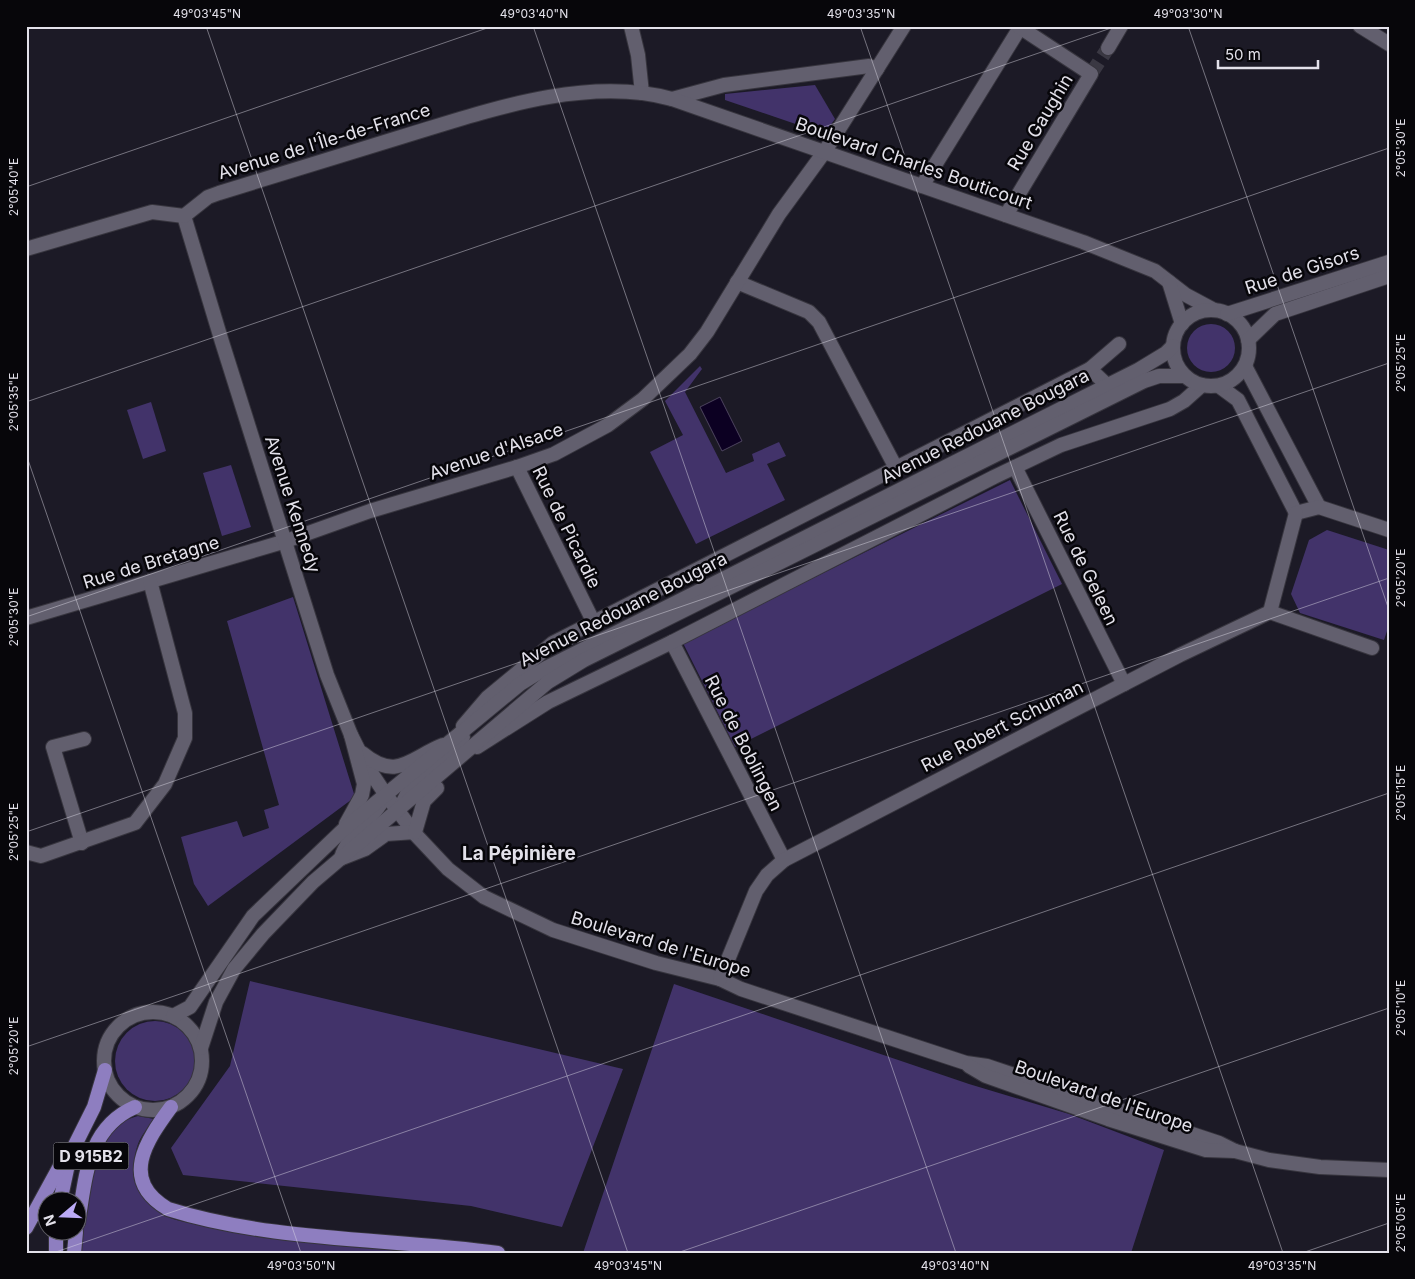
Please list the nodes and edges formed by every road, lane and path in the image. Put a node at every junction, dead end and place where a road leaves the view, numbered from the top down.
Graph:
1 (631, 26) edge
2 (904, 26) edge
3 (1121, 26) edge
4 (1360, 26) edge
5 (1020, 27) edge
6 (1389, 44) edge
7 (1108, 48) tunnel mouth
8 (876, 69) junction
9 (642, 93) junction
10 (672, 99) junction
11 (825, 151) junction
12 (922, 186) junction
13 (1006, 215) junction
14 (184, 216) junction
15 (26, 249) edge
16 (1389, 262) edge
17 (1389, 276) edge
18 (737, 282) junction
19 (1169, 282) junction
20 (1220, 312) junction
21 (1182, 324) junction
22 (1248, 340) junction
23 (1119, 344) dead end
24 (1173, 346) junction
25 (1245, 366) junction
26 (1090, 369) junction
27 (1185, 376) junction
28 (1107, 385) junction
29 (1202, 385) junction
30 (1219, 386) junction
31 (517, 467) junction
32 (896, 468) junction
33 (1015, 468) junction
34 (1319, 507) junction
35 (1296, 513) junction
36 (1389, 530) edge
37 (286, 541) junction
38 (150, 581) junction
39 (1270, 612) junction
40 (26, 618) edge
41 (593, 621) junction
42 (672, 642) junction
43 (1372, 648) dead end
44 (1124, 684) junction
45 (476, 722) junction
46 (351, 735) junction
47 (84, 739) dead end
48 (449, 743) junction
49 (360, 752) junction
50 (459, 757) junction
51 (386, 795) junction
52 (398, 810) junction
53 (344, 829) junction
54 (415, 832) junction
55 (82, 843) junction
56 (26, 852) edge
57 (342, 858) junction
58 (784, 860) junction
59 (720, 979) junction
60 (174, 1016) junction
61 (200, 1048) junction
62 (105, 1070) junction
63 (135, 1107) junction
64 (171, 1107) junction
65 (70, 1156) junction
66 (1389, 1170) edge
67 (62, 1192) edge
68 (85, 1192) edge
69 (26, 1228) edge
70 (498, 1253) edge

1 - 9 street
2 - 8 street, Avenue d'Alsace
3 - 7 street
4 - 6 street
5 - 12 street
5 - 13 street, Rue Gaughin
8 - 10 street
8 - 11 street, Avenue d'Alsace
9 - 10 street, Boulevard Charles Bouticourt
9 - 14 street, Avenue de l'Île-de-France
10 - 11 street, Boulevard Charles Bouticourt
11 - 12 street, Boulevard Charles Bouticourt
11 - 18 street, Avenue d'Alsace
12 - 13 street, Boulevard Charles Bouticourt
13 - 19 street, Boulevard Charles Bouticourt
14 - 15 street
14 - 37 street, Avenue Kennedy
16 - 20 street, Rue de Gisors
17 - 22 street, Rue de Gisors
18 - 31 street, Avenue d'Alsace
18 - 32 street
19 - 20 street, Boulevard Charles Bouticourt
19 - 21 street
20 - 21 street
20 - 22 street
21 - 24 street
22 - 25 street
23 - 26 street, Avenue Redouane Bougara
24 - 27 street
24 - 28 street, Avenue Redouane Bougara
25 - 30 street
25 - 34 street
26 - 28 street
26 - 32 street, Avenue Redouane Bougara
27 - 29 street
27 - 50 street, Avenue Redouane Bougara
28 - 45 street, Avenue Redouane Bougara
29 - 30 street
29 - 33 street, Avenue Redouane Bougara
30 - 35 street
31 - 37 street, Avenue d'Alsace
31 - 41 street, Rue de Picardie
32 - 41 street, Avenue Redouane Bougara
33 - 42 street, Avenue Redouane Bougara
33 - 44 street, Rue de Geleen
34 - 35 street
34 - 36 street
35 - 39 street
37 - 38 street, Rue de Bretagne
37 - 46 street, Avenue Kennedy
38 - 40 street, Rue de Bretagne
38 - 55 street
39 - 43 street
39 - 44 street, Rue Robert Schuman
41 - 48 street
42 - 50 street, Avenue Redouane Bougara
42 - 58 street, Rue de Boblingen
44 - 58 street, Rue Robert Schuman
45 - 48 street, Avenue Redouane Bougara
45 - 52 street
46 - 49 street, Avenue Kennedy
46 - 53 street
47 - 55 street
48 - 49 street
48 - 51 street, Avenue Redouane Bougara
49 - 51 street, Avenue Kennedy
50 - 52 street, Avenue Redouane Bougara
50 - 54 street
51 - 52 street, Boulevard de l'Europe
51 - 53 street, Avenue Redouane Bougara
51 - 57 street
52 - 54 street, Boulevard de l'Europe
52 - 57 street, Avenue Redouane Bougara
53 - 60 street, Avenue Redouane Bougara
54 - 57 street
54 - 59 street, Boulevard de l'Europe
55 - 56 street
57 - 61 street, Avenue Redouane Bougara
58 - 59 street, Rue Robert Schuman
59 - 66 street, Boulevard de l'Europe
60 - 61 street
60 - 62 street
61 - 64 street
62 - 63 street
62 - 65 main road
63 - 64 street
63 - 68 main road, D 915B2
64 - 70 main road
65 - 67 main road
65 - 69 main road

